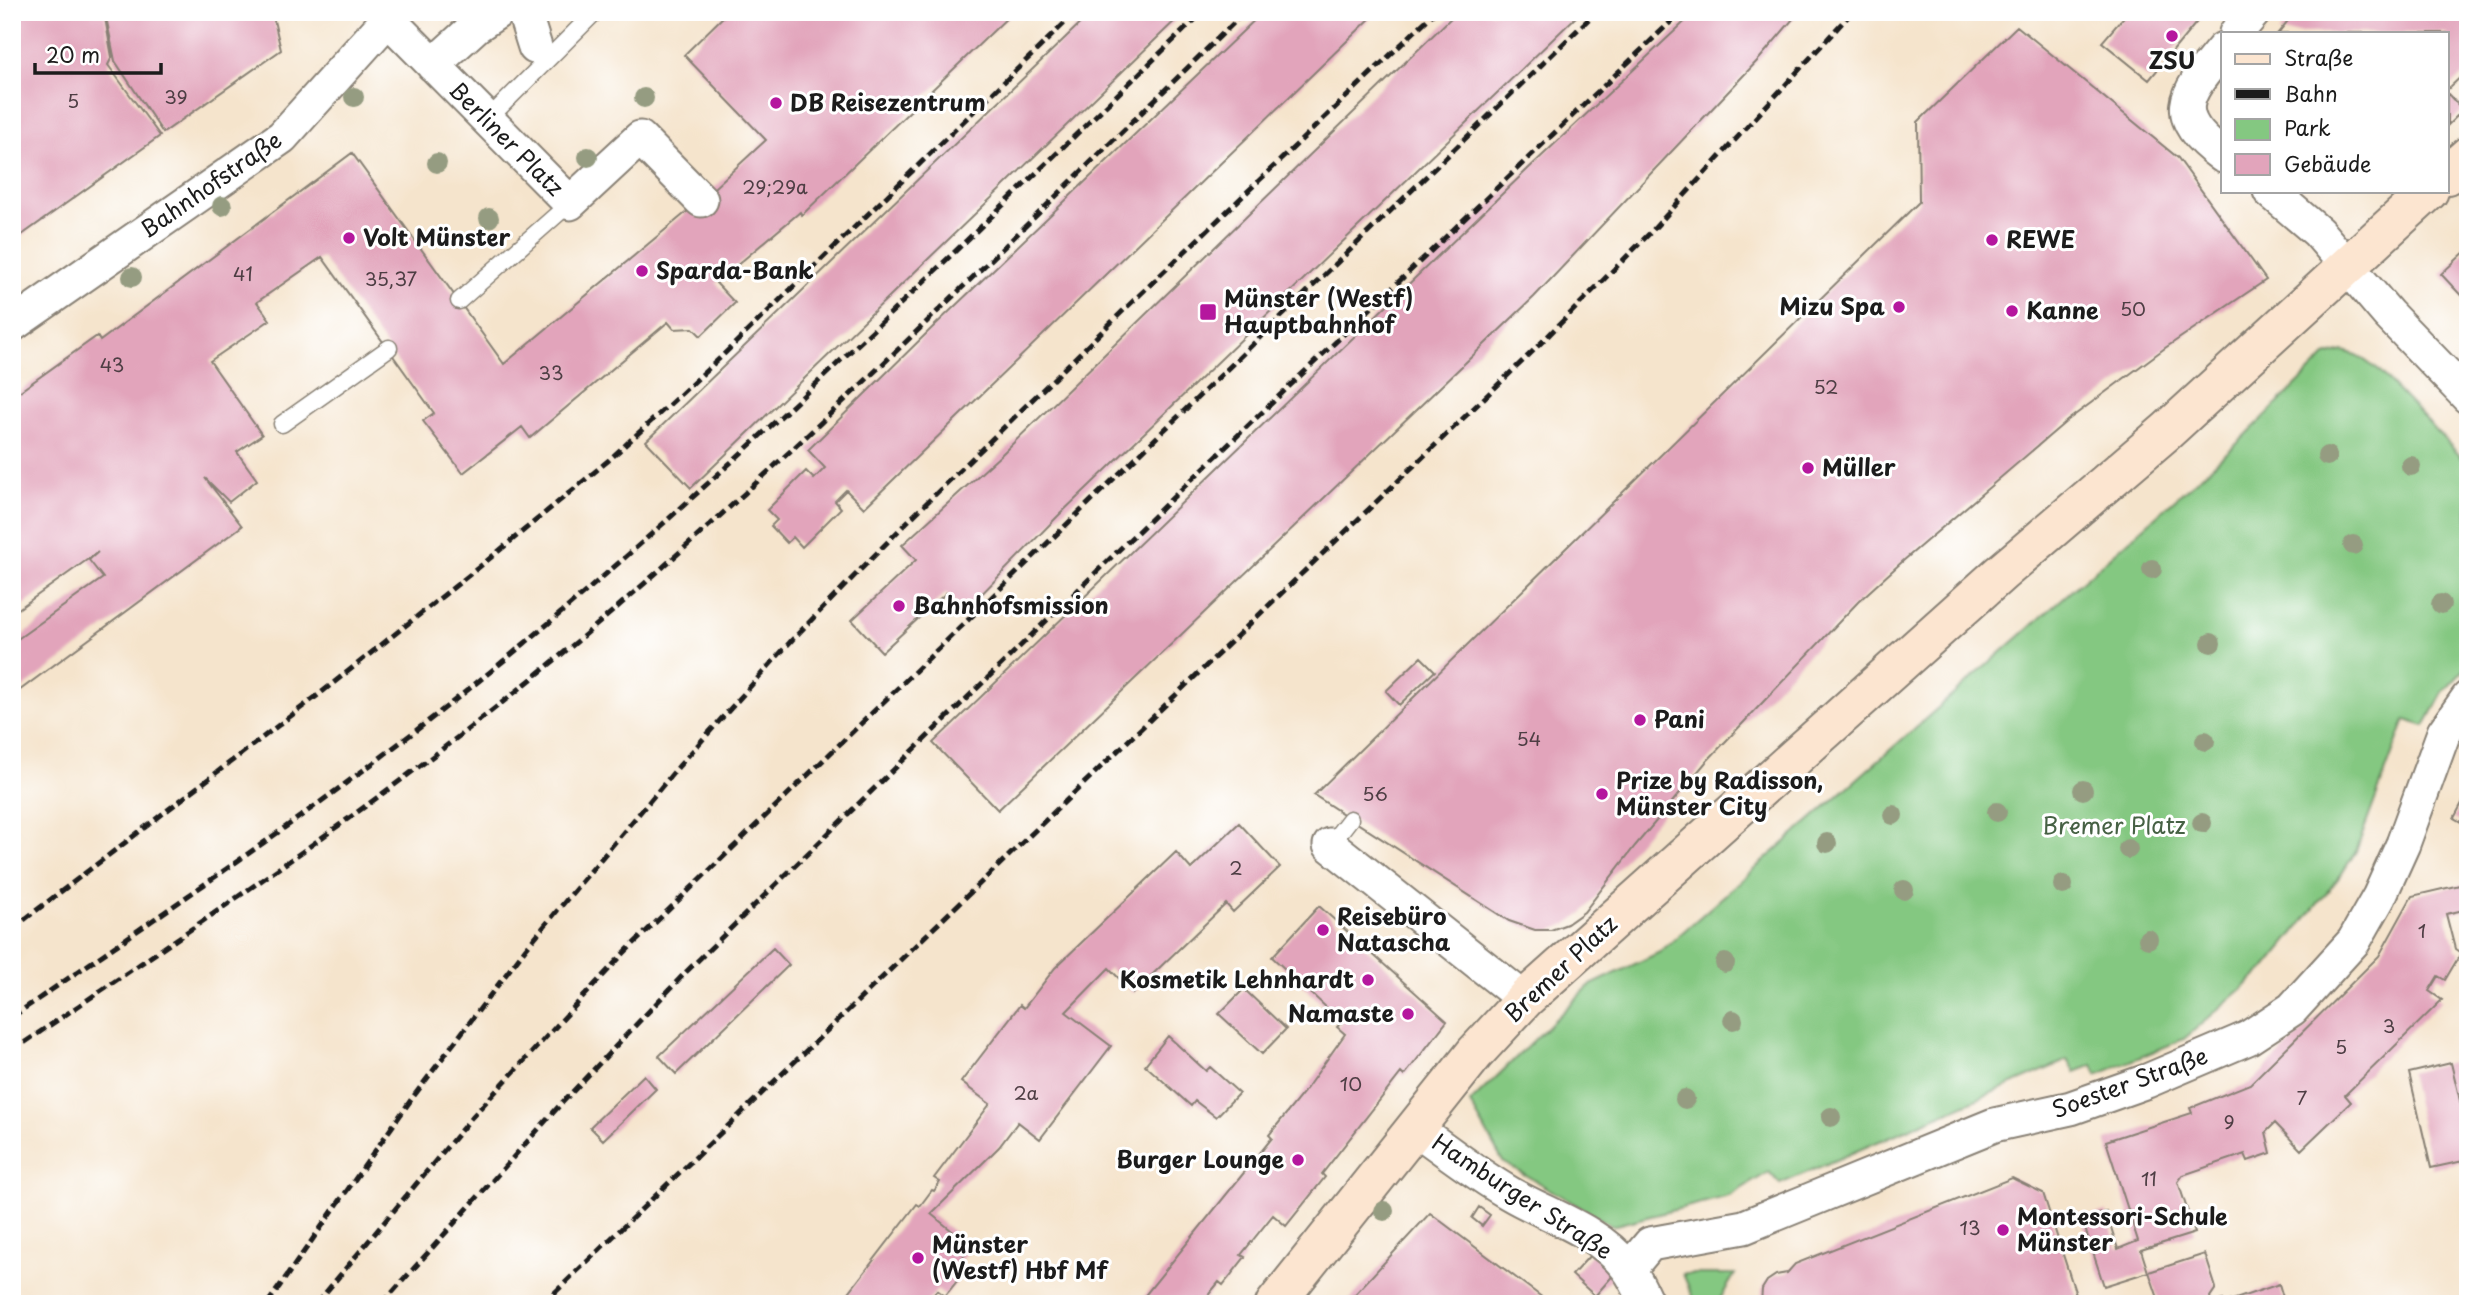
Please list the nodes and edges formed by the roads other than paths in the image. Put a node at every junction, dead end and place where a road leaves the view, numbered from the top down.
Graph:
1 (497, 12) edge
2 (524, 12) edge
3 (595, 12) edge
4 (2254, 12) edge
5 (387, 16) edge
6 (2237, 32) edge
7 (535, 47) dead end
8 (2221, 51) edge
9 (433, 65) junction
10 (487, 120) junction
11 (2221, 154) edge
12 (2468, 156) edge
13 (2448, 174) edge
14 (2271, 192) edge
15 (2428, 192) edge
16 (701, 200) dead end
17 (570, 203) junction
18 (2347, 265) junction
19 (459, 301) dead end
20 (12, 325) edge
21 (389, 348) dead end
22 (2468, 397) edge
23 (282, 424) dead end
24 (2468, 698) edge
25 (1350, 819) dead end
26 (1330, 845) joint
27 (1526, 998) junction
28 (1416, 1129) junction
29 (1629, 1269) junction
30 (1275, 1304) edge
31 (1647, 1304) edge

1 - 9 street, Berliner Platz
2 - 7 street
3 - 10 lane
4 - 6 street
5 - 9 street, Berliner Platz
5 - 20 street, Bahnhofstraße
8 - 11 street
9 - 10 street, Berliner Platz
10 - 17 street, Berliner Platz
12 - 13 street
14 - 18 street
15 - 18 street, Bremer Platz
16 - 17 street, Berliner Platz
17 - 19 lane
18 - 22 street
18 - 27 street, Bremer Platz
21 - 23 lane
24 - 29 street, Soester Straße
25 - 26 lane
26 - 27 street
27 - 28 street, Bremer Platz
28 - 29 street, Hamburger Straße
28 - 30 street, Bremer Platz
29 - 31 street, Hamburger Straße

